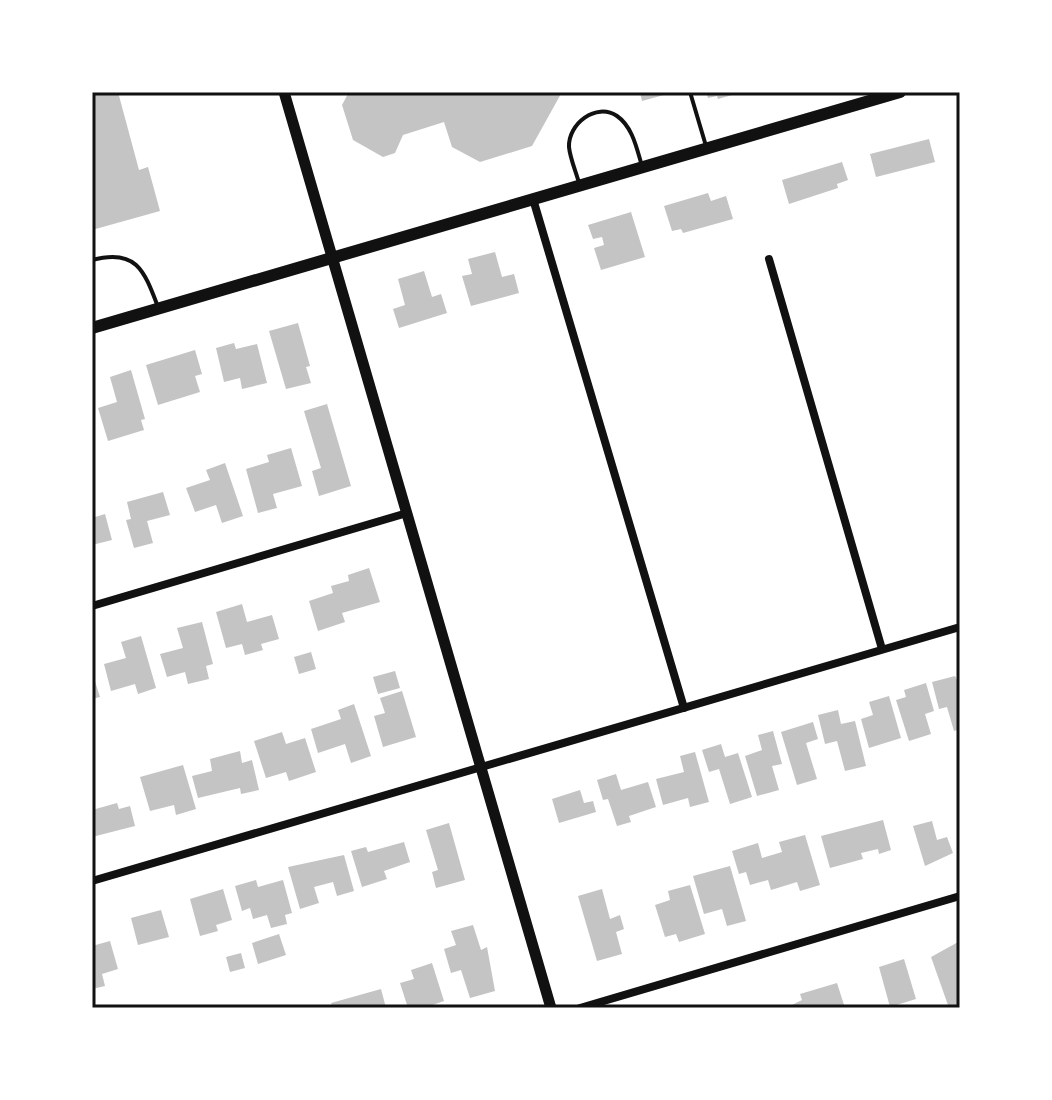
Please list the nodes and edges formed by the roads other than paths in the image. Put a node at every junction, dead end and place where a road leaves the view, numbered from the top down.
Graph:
1 (284, 92) edge
2 (690, 92) edge
3 (894, 93) edge
4 (707, 148) junction
5 (643, 166) junction
6 (580, 185) junction
7 (533, 199) junction
8 (332, 258) junction
9 (769, 259) dead end
10 (92, 260) edge
11 (159, 309) junction
12 (92, 328) edge
13 (407, 513) junction
14 (92, 606) edge
15 (960, 627) edge
16 (882, 649) junction
17 (684, 708) junction
18 (480, 767) junction
19 (92, 881) edge
20 (960, 896) edge
21 (551, 1008) edge
22 (580, 1008) edge

1 - 8 street
2 - 4 lane
3 - 4 main road
4 - 5 main road
5 - 6 main road
5 - 6 lane
6 - 7 main road
7 - 8 main road
7 - 17 street
8 - 11 main road
8 - 13 street
9 - 16 street
10 - 11 lane
11 - 12 main road
13 - 14 street
13 - 18 street
15 - 16 street
16 - 17 street
17 - 18 street
18 - 19 street
18 - 21 street
20 - 22 street

